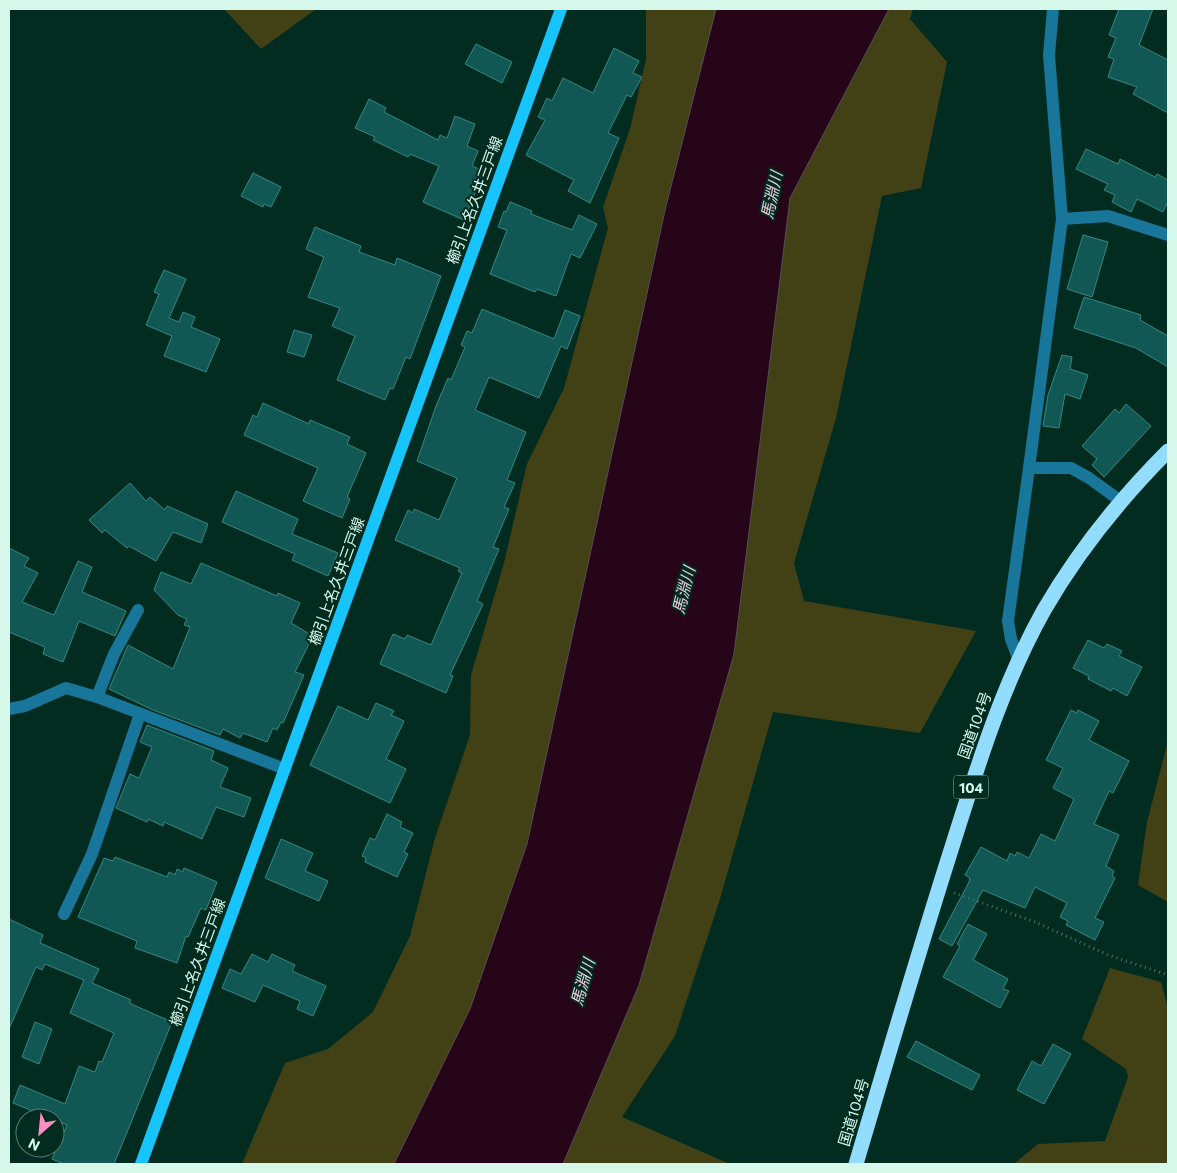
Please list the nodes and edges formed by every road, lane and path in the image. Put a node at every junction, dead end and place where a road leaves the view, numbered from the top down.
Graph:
1 (561, 9) edge
2 (1053, 9) edge
3 (1062, 219) junction
4 (1168, 235) edge
5 (1168, 452) edge
6 (1029, 468) junction
7 (1122, 502) junction
8 (138, 610) dead end
9 (1018, 661) junction
10 (97, 697) junction
11 (9, 709) edge
12 (140, 714) junction
13 (285, 769) junction
14 (952, 892) dead end
15 (64, 914) dead end
16 (1168, 975) edge
17 (141, 1164) edge
18 (856, 1164) edge

1 - 13 main road, 櫛引上名久井三戸線
2 - 3 street
3 - 4 street
3 - 6 street
5 - 7 highway, 国道104号 / 104
6 - 7 street
6 - 9 street
7 - 9 highway, 国道104号 / 104
8 - 10 street
9 - 18 highway, 国道104号 / 104
10 - 11 street
10 - 12 street
12 - 13 street
12 - 15 street
13 - 17 main road, 櫛引上名久井三戸線
14 - 16 path

